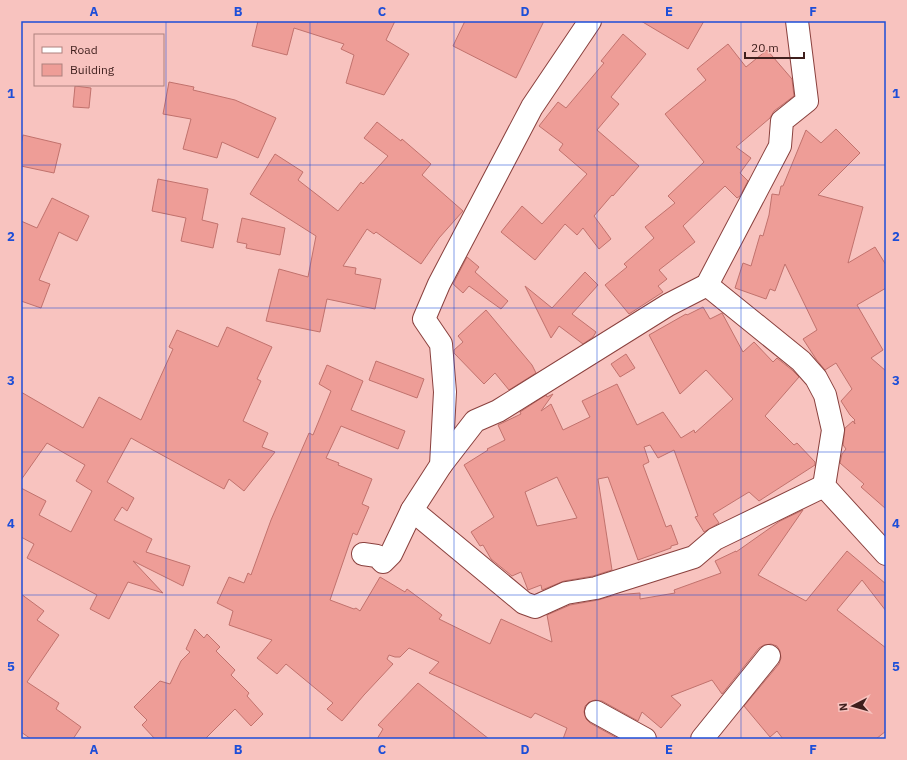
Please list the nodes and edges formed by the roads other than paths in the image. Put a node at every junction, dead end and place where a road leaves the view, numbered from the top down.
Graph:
1 (590, 21) edge
2 (797, 21) edge
3 (707, 285) junction
4 (441, 465) junction
5 (824, 486) junction
6 (412, 510) junction
7 (363, 554) dead end
8 (886, 554) edge
9 (769, 656) dead end
10 (596, 712) dead end
11 (645, 739) edge
12 (702, 739) edge

1 - 4 street
2 - 3 street
3 - 4 street
3 - 5 street
4 - 6 street
5 - 6 street
5 - 8 street
6 - 7 street
9 - 12 street
10 - 11 street

